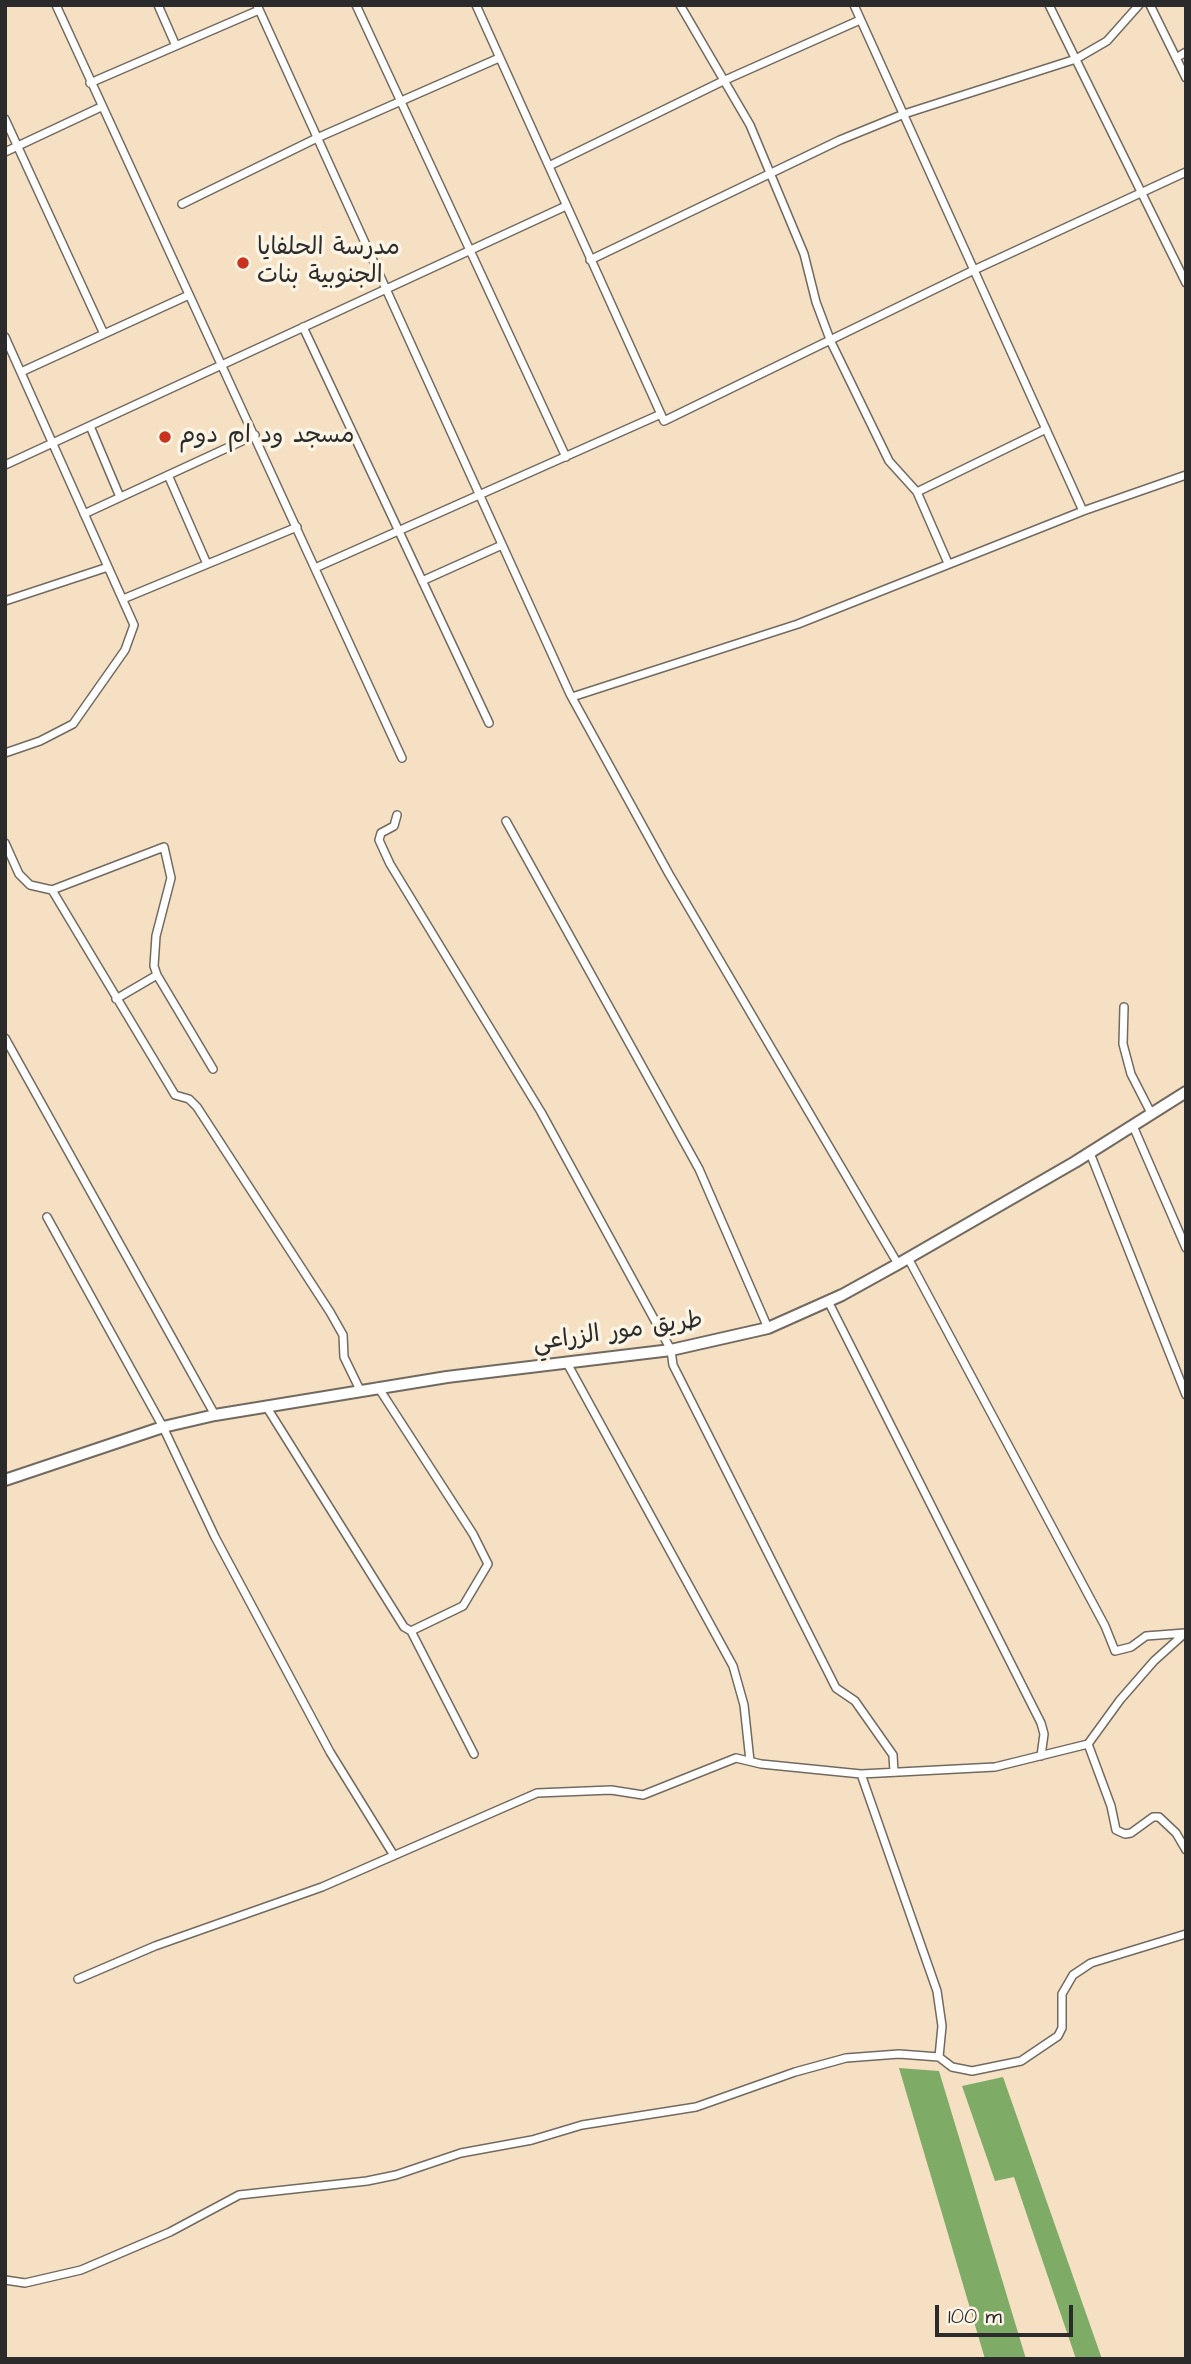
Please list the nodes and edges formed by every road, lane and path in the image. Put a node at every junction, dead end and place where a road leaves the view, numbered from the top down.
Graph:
1 (56, 5) edge
2 (158, 5) edge
3 (356, 5) edge
4 (476, 5) edge
5 (680, 5) edge
6 (853, 5) edge
7 (1049, 5) edge
8 (1139, 5) edge
9 (1150, 5) edge
10 (258, 7) edge
11 (860, 20) junction
12 (176, 46) junction
13 (1186, 52) edge
14 (499, 58) junction
15 (1176, 58) junction
16 (1076, 59) junction
17 (1186, 78) edge
18 (723, 81) junction
19 (90, 83) junction
20 (400, 101) junction
21 (101, 107) junction
22 (904, 114) junction
23 (5, 119) edge
24 (317, 138) junction
25 (18, 146) junction
26 (5, 152) edge
27 (549, 166) junction
28 (1186, 172) edge
29 (772, 173) junction
30 (1140, 193) junction
31 (182, 204) dead end
32 (566, 206) junction
33 (470, 252) junction
34 (590, 260) junction
35 (974, 270) junction
36 (1186, 283) edge
37 (384, 289) junction
38 (190, 295) junction
39 (303, 327) junction
40 (104, 334) junction
41 (5, 337) edge
42 (831, 342) junction
43 (222, 364) junction
44 (21, 372) junction
45 (660, 414) junction
46 (90, 426) junction
47 (1046, 429) junction
48 (254, 435) junction
49 (53, 443) junction
50 (566, 457) junction
51 (5, 465) edge
52 (168, 475) junction
53 (1186, 475) edge
54 (917, 492) junction
55 (120, 497) junction
56 (480, 497) junction
57 (1083, 511) junction
58 (84, 514) junction
59 (296, 527) junction
60 (400, 533) junction
61 (502, 545) junction
62 (207, 564) junction
63 (948, 564) junction
64 (108, 566) junction
65 (316, 568) junction
66 (422, 581) junction
67 (123, 599) junction
68 (5, 601) edge
69 (572, 696) junction
70 (489, 723) dead end
71 (5, 753) edge
72 (402, 758) dead end
73 (397, 815) dead end
74 (506, 821) dead end
75 (5, 843) edge
76 (52, 890) junction
77 (157, 975) junction
78 (116, 999) junction
79 (1124, 1007) dead end
80 (5, 1038) edge
81 (213, 1069) dead end
82 (1186, 1092) edge
83 (1152, 1115) junction
84 (1133, 1126) junction
85 (1090, 1153) junction
86 (47, 1217) dead end
87 (1186, 1248) edge
88 (903, 1261) junction
89 (828, 1301) junction
90 (768, 1328) junction
91 (671, 1350) junction
92 (567, 1363) junction
93 (378, 1387) junction
94 (360, 1390) junction
95 (1186, 1395) edge
96 (267, 1406) junction
97 (215, 1415) junction
98 (163, 1427) junction
99 (5, 1480) edge
100 (411, 1631) junction
101 (1185, 1633) edge
102 (1088, 1744) junction
103 (474, 1754) dead end
104 (1041, 1756) junction
105 (750, 1761) junction
106 (894, 1772) junction
107 (861, 1774) junction
108 (1186, 1850) edge
109 (393, 1854) junction
110 (1186, 1934) edge
111 (78, 1979) dead end
112 (939, 2057) junction
113 (5, 2280) edge

1 - 19 street
2 - 12 street
3 - 20 street
4 - 14 street
5 - 18 street
6 - 11 street
7 - 16 street
8 - 16 street
9 - 15 street
10 - 12 street
10 - 24 street
11 - 18 street
11 - 22 street
12 - 19 street
13 - 15 street
14 - 20 street
14 - 27 street
15 - 17 street
16 - 22 street
16 - 30 street
18 - 27 street
18 - 29 street
19 - 21 street
20 - 24 street
20 - 33 street
21 - 25 street
21 - 38 street
22 - 29 street
22 - 35 street
23 - 25 street
24 - 31 street
24 - 37 street
25 - 26 street
25 - 40 street
27 - 32 street
28 - 30 street
29 - 34 street
29 - 42 street
30 - 35 street
30 - 36 street
32 - 33 street
32 - 34 street
33 - 37 street
33 - 50 street
34 - 45 street
35 - 42 street
35 - 47 street
37 - 39 street
37 - 56 street
38 - 40 street
38 - 43 street
39 - 43 street
39 - 60 street
40 - 44 street
41 - 44 street
42 - 45 street
42 - 54 street
43 - 46 street
43 - 48 street
44 - 49 street
45 - 50 street
46 - 49 street
46 - 55 street
47 - 54 street
47 - 57 street
48 - 52 street
48 - 59 street
49 - 51 street
49 - 58 street
50 - 56 street
52 - 55 street
52 - 62 street
53 - 57 street
54 - 63 street
55 - 58 street
56 - 60 street
56 - 61 street
57 - 63 street
58 - 64 street
59 - 62 street
59 - 65 street
60 - 65 street
60 - 66 street
61 - 66 street
61 - 69 street
62 - 67 street
63 - 69 street
64 - 67 street
64 - 68 street
65 - 72 street
66 - 70 street
67 - 71 street
69 - 88 street
73 - 91 street
74 - 90 street
75 - 76 street
76 - 77 street
76 - 78 street
77 - 78 street
77 - 81 street
78 - 94 street
79 - 83 street
80 - 97 street
82 - 83 street, طريق مور الزراعي
83 - 84 street, طريق مور الزراعي
84 - 85 street, طريق مور الزراعي
84 - 87 street
85 - 88 street, طريق مور الزراعي
85 - 95 street
86 - 98 street
88 - 89 street, طريق مور الزراعي
88 - 101 street
89 - 90 street, طريق مور الزراعي
89 - 104 street
90 - 91 street, طريق مور الزراعي
91 - 92 street, طريق مور الزراعي
91 - 106 street
92 - 93 street, طريق مور الزراعي
92 - 105 street
93 - 94 street, طريق مور الزراعي
93 - 100 street
94 - 96 street, طريق مور الزراعي
96 - 97 street, طريق مور الزراعي
96 - 100 street
97 - 98 street, طريق مور الزراعي
98 - 99 street, طريق مور الزراعي
98 - 109 street
100 - 103 street
101 - 102 street
102 - 104 street
102 - 108 street
104 - 106 street
105 - 107 street
105 - 109 street
106 - 107 street
107 - 112 street
109 - 111 street
110 - 112 street
112 - 113 street

